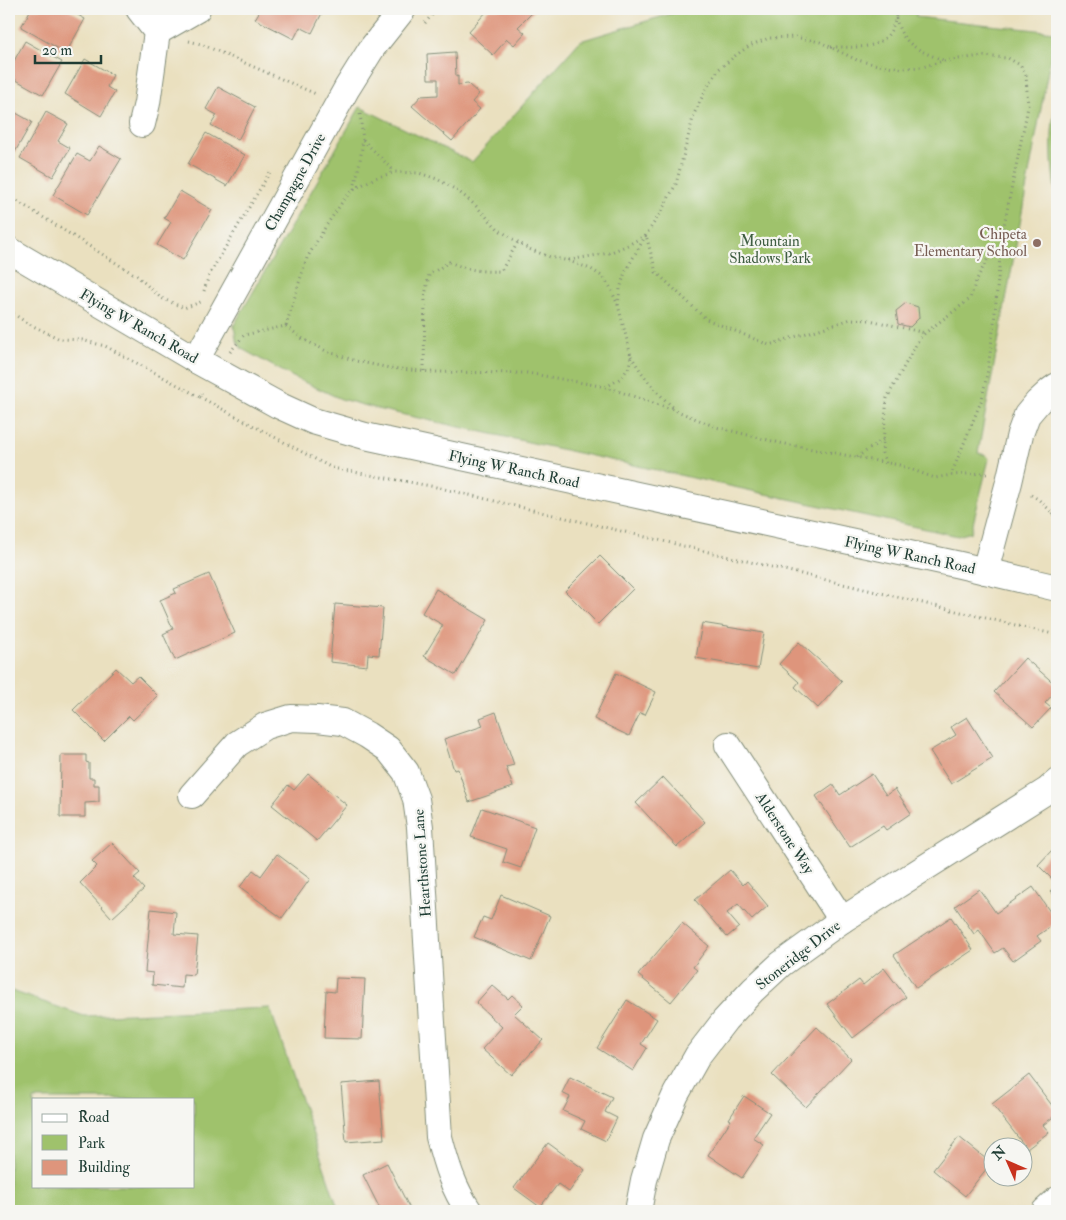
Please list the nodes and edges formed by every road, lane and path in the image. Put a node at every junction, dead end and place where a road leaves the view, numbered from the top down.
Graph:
1 (139, 9) edge
2 (197, 9) edge
3 (403, 9) edge
4 (897, 9) edge
5 (896, 17) junction
6 (157, 32) junction
7 (830, 47) junction
8 (943, 61) junction
9 (319, 88) dead end
10 (316, 94) junction
11 (314, 98) dead end
12 (360, 112) dead end
13 (142, 124) dead end
14 (363, 140) junction
15 (272, 168) dead end
16 (395, 172) junction
17 (354, 189) junction
18 (9, 196) edge
19 (646, 234) junction
20 (518, 242) junction
21 (9, 250) edge
22 (1000, 253) junction
23 (569, 261) junction
24 (204, 292) dead end
25 (202, 301) dead end
26 (618, 305) junction
27 (9, 311) edge
28 (286, 326) junction
29 (925, 333) junction
30 (230, 352) dead end
31 (632, 356) junction
32 (196, 360) junction
33 (424, 371) junction
34 (1057, 386) edge
35 (606, 387) junction
36 (677, 411) junction
37 (883, 440) junction
38 (857, 457) junction
39 (886, 463) junction
40 (983, 473) dead end
41 (951, 475) junction
42 (1057, 506) edge
43 (1053, 514) dead end
44 (985, 571) junction
45 (1057, 588) edge
46 (1057, 635) edge
47 (728, 745) dead end
48 (1057, 782) edge
49 (192, 795) dead end
50 (842, 920) junction
51 (1057, 1200) edge
52 (469, 1211) edge
53 (638, 1211) edge
54 (1045, 1211) edge

1 - 6 street
2 - 6 street
3 - 32 street, Champagne Drive
4 - 5 path
5 - 7 path
5 - 8 path
6 - 10 path
6 - 13 street
7 - 8 path
7 - 19 path
8 - 22 path
9 - 10 path
10 - 11 path
12 - 14 path
14 - 16 path
14 - 17 path
15 - 24 path
16 - 17 path
16 - 20 path
17 - 28 path
18 - 25 path
19 - 23 path
19 - 26 path
19 - 29 path
20 - 23 path
20 - 33 path
21 - 32 street, Flying W Ranch Road
22 - 29 path
22 - 41 path
23 - 26 path
26 - 31 path
27 - 46 path
28 - 30 path
28 - 33 path
29 - 37 path
31 - 35 path
31 - 36 path
32 - 44 street, Flying W Ranch Road
33 - 35 path
34 - 44 street
35 - 36 path
36 - 38 path
37 - 38 path
37 - 39 path
38 - 39 path
39 - 41 path
40 - 41 path
42 - 43 path
44 - 45 street, Flying W Ranch Road
47 - 50 street, Alderstone Way
48 - 50 street, Stoneridge Drive
49 - 52 street, Hearthstone Lane
50 - 53 street, Stoneridge Drive
51 - 54 street

